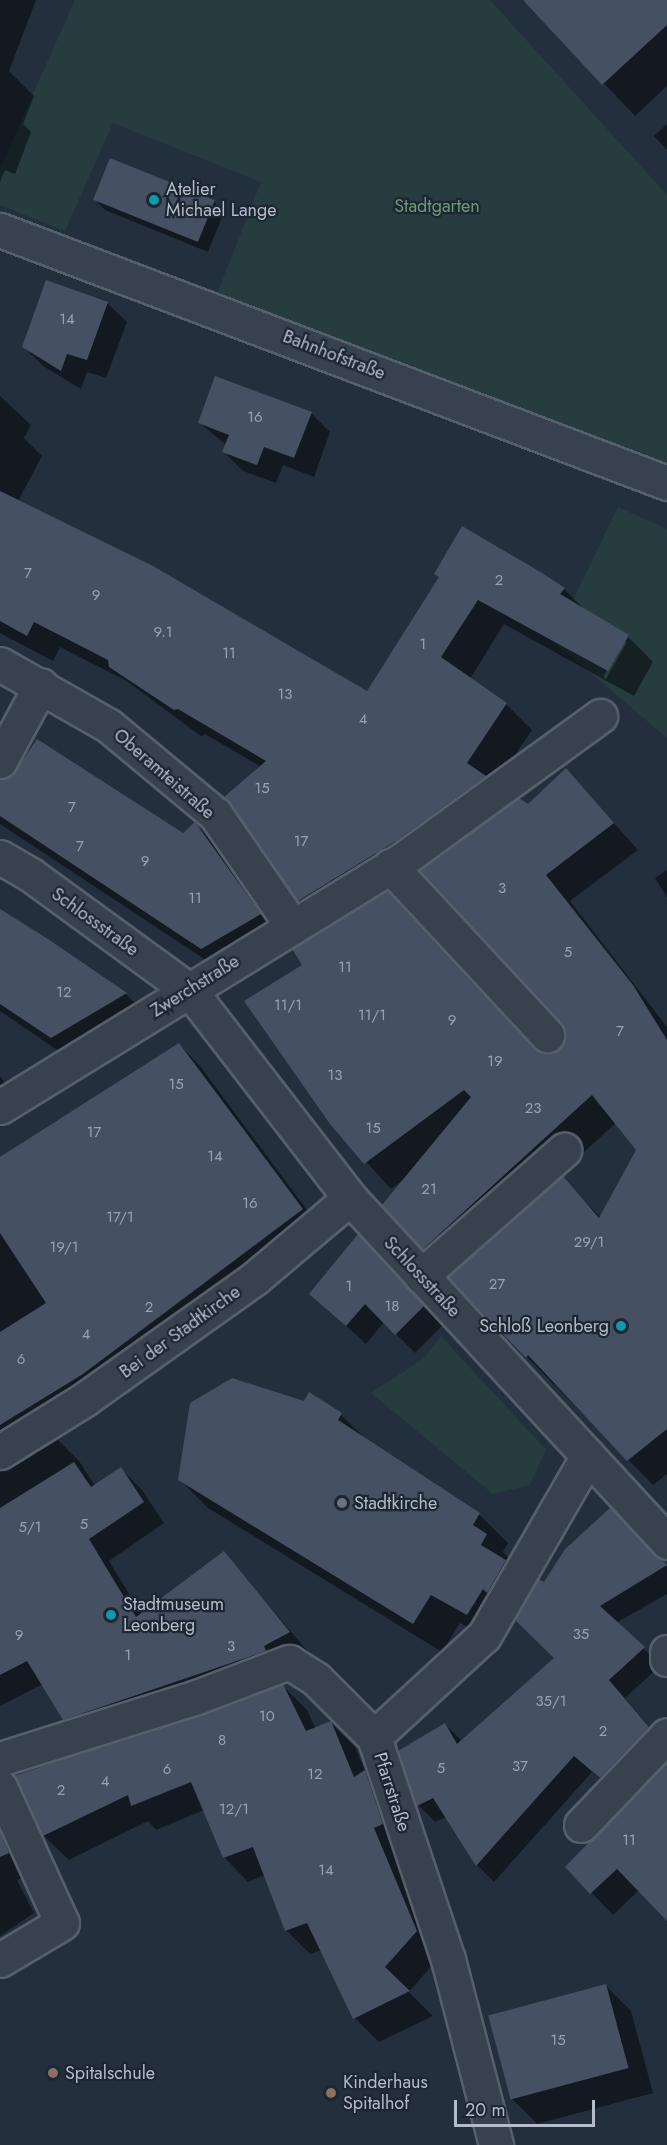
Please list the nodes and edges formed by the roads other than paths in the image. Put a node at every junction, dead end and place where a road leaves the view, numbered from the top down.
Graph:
1 (0, 230) edge
2 (667, 483) edge
3 (0, 664) edge
4 (41, 686) junction
5 (600, 717) dead end
6 (0, 761) edge
7 (0, 857) edge
8 (390, 866) junction
9 (291, 924) junction
10 (190, 991) junction
11 (547, 1035) dead end
12 (0, 1107) edge
13 (564, 1150) dead end
14 (350, 1198) junction
15 (421, 1276) junction
16 (0, 1452) edge
17 (588, 1456) junction
18 (667, 1542) edge
19 (667, 1652) edge
20 (667, 1659) edge
21 (667, 1735) edge
22 (374, 1737) junction
23 (0, 1759) edge
24 (0, 1787) edge
25 (581, 1825) dead end
26 (0, 1960) edge
27 (496, 2145) edge

1 - 2 street, Bahnhofstraße
3 - 4 street, Oberamteistraße
4 - 6 street
4 - 9 street, Oberamteistraße
5 - 8 street, Zwerchstraße
7 - 10 street, Schlossstraße
8 - 9 street, Zwerchstraße
8 - 11 street
9 - 10 street, Zwerchstraße
10 - 12 street, Zwerchstraße
10 - 14 street, Schlossstraße
13 - 15 street
14 - 15 street, Schlossstraße
14 - 16 street, Bei der Stadtkirche
15 - 17 street, Schlossstraße
17 - 18 street, Schlossstraße
17 - 22 street
19 - 20 street
21 - 25 street
22 - 23 street, Pfarrstraße
22 - 27 street, Pfarrstraße
24 - 26 street

